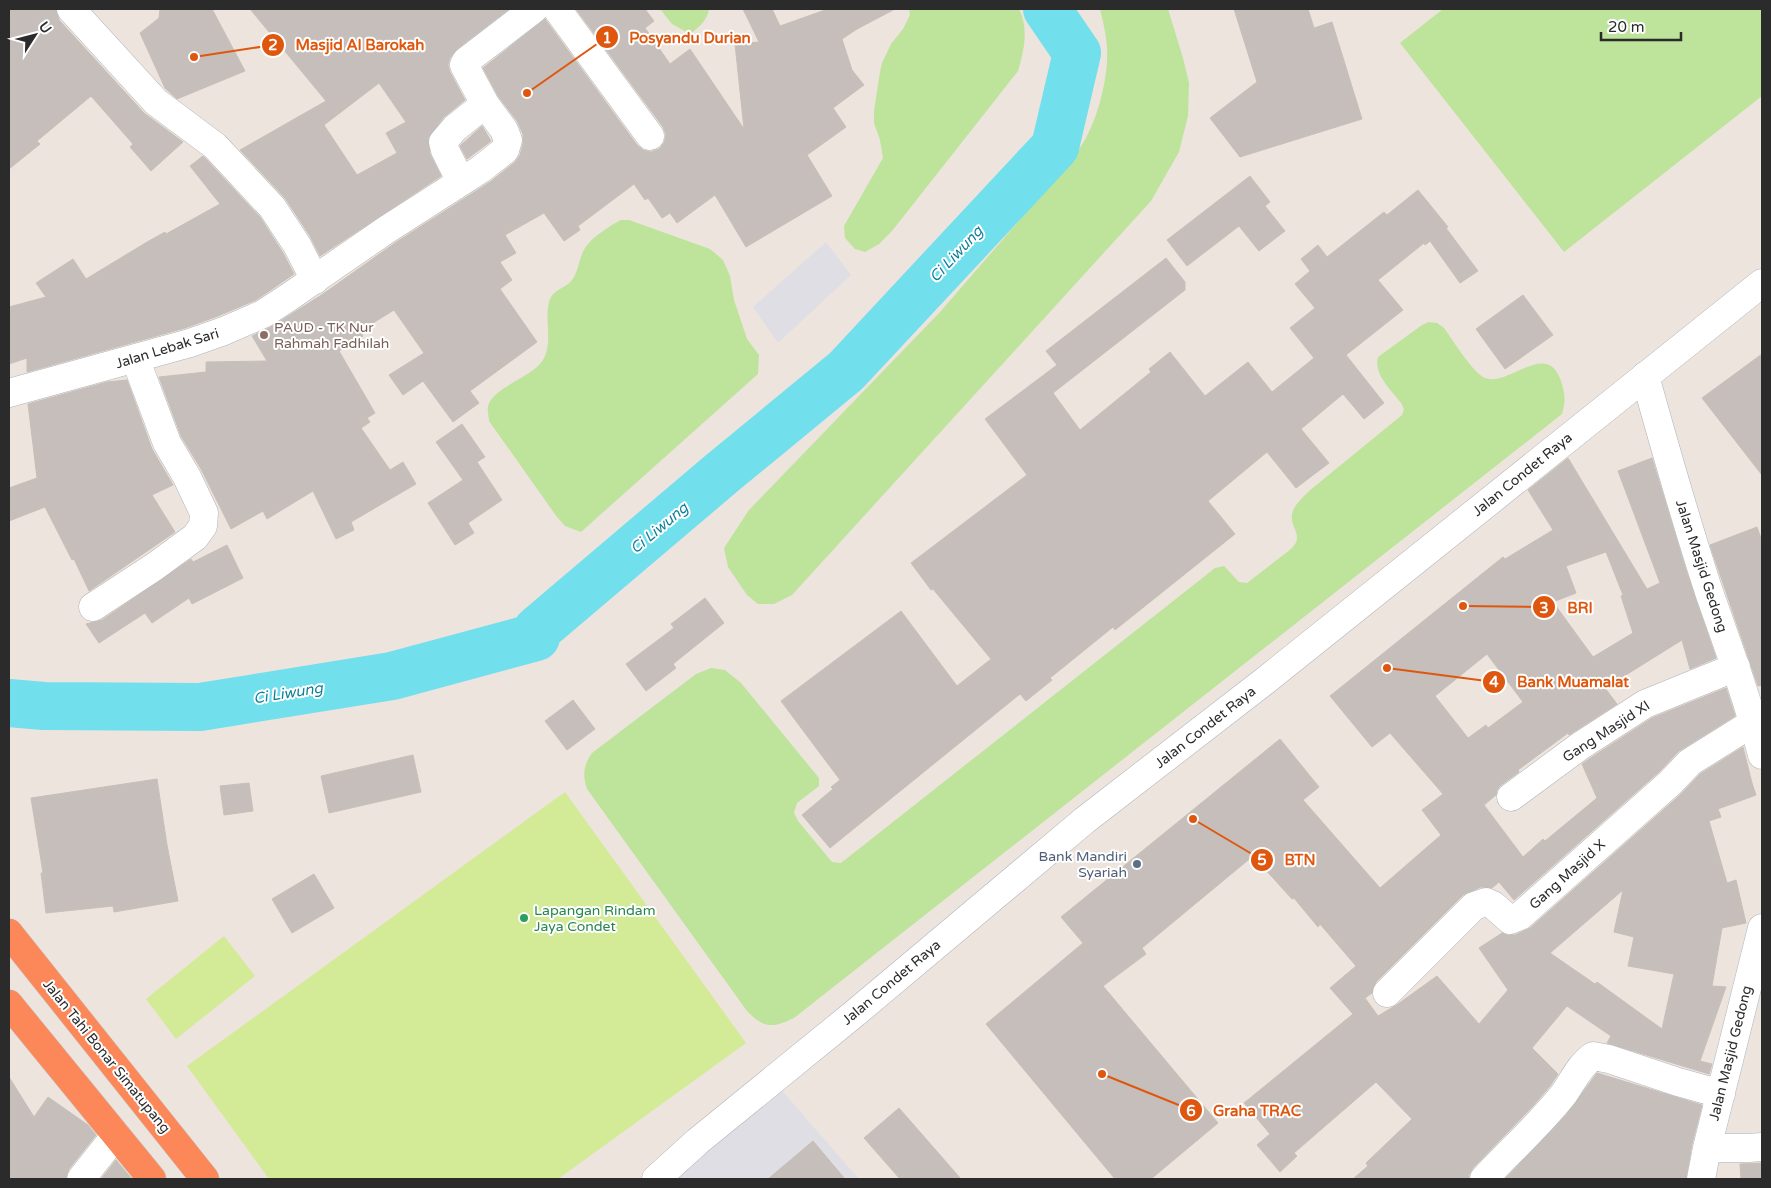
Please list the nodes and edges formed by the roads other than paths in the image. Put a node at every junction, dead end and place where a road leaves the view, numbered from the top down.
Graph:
1 (72, 9) edge
2 (534, 9) edge
3 (557, 9) edge
4 (485, 104) junction
5 (650, 136) dead end
6 (461, 182) junction
7 (315, 280) junction
8 (1762, 282) edge
9 (135, 358) junction
10 (1645, 376) junction
11 (9, 393) edge
12 (93, 606) dead end
13 (1736, 666) junction
14 (1754, 693) edge
15 (1754, 722) junction
16 (1762, 755) edge
17 (1511, 796) dead end
18 (1762, 928) edge
19 (9, 933) edge
20 (1387, 993) dead end
21 (13, 1014) edge
22 (1721, 1094) junction
23 (116, 1135) junction
24 (1762, 1146) edge
25 (1707, 1148) junction
26 (81, 1179) edge
27 (152, 1179) edge
28 (205, 1179) edge
29 (656, 1179) edge
30 (1484, 1179) edge
31 (1701, 1179) edge

1 - 7 street
2 - 4 street
3 - 5 street
4 - 6 street
4 - 6 street, Jalan Lebak Sari
6 - 7 street, Jalan Lebak Sari
7 - 9 street, Jalan Lebak Sari
8 - 10 street, Jalan Condet Raya
9 - 11 street, Jalan Lebak Sari
9 - 12 street
10 - 13 street, Jalan Masjid Gedong
10 - 29 street, Jalan Condet Raya
13 - 14 street, Jalan Masjid Gedong
13 - 17 street, Gang Masjid XI
14 - 15 street, Jalan Masjid Gedong
15 - 16 street, Jalan Masjid Gedong
15 - 20 street, Gang Masjid X
18 - 22 street, Jalan Masjid Gedong
19 - 28 highway, Jalan Tahi Bonar Simatupang
21 - 23 highway
22 - 25 street, Jalan Masjid Gedong
22 - 30 street
23 - 26 street
23 - 27 highway
24 - 25 street
25 - 31 street, Jalan Masjid Gedong

